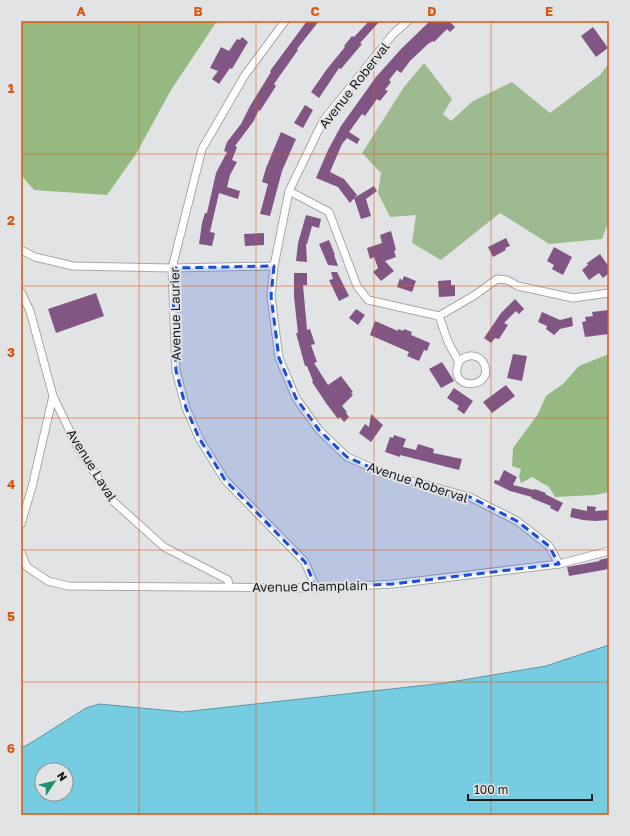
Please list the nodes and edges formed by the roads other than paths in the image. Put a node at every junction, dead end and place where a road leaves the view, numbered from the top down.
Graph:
1 (285, 21) edge
2 (408, 21) edge
3 (289, 191) junction
4 (21, 250) edge
5 (274, 266) junction
6 (172, 268) junction
7 (21, 292) edge
8 (609, 294) edge
9 (439, 316) junction
10 (458, 362) junction
11 (53, 396) junction
12 (21, 524) edge
13 (609, 551) edge
14 (21, 554) edge
15 (559, 564) junction
16 (229, 587) junction
17 (316, 588) junction

1 - 6 street, Avenue Laurier
2 - 3 street, Avenue Roberval
3 - 5 street, Avenue Roberval
3 - 9 street
4 - 6 street
5 - 6 street
5 - 15 street, Avenue Roberval
6 - 17 street, Avenue Laurier
7 - 11 street, Avenue Laval
8 - 9 street
9 - 10 street
10 - 10 street
11 - 12 street
11 - 16 street, Avenue Laval
13 - 15 street, Avenue Champlain
14 - 16 street, Avenue Champlain
15 - 17 street, Avenue Champlain
16 - 17 street, Avenue Champlain

